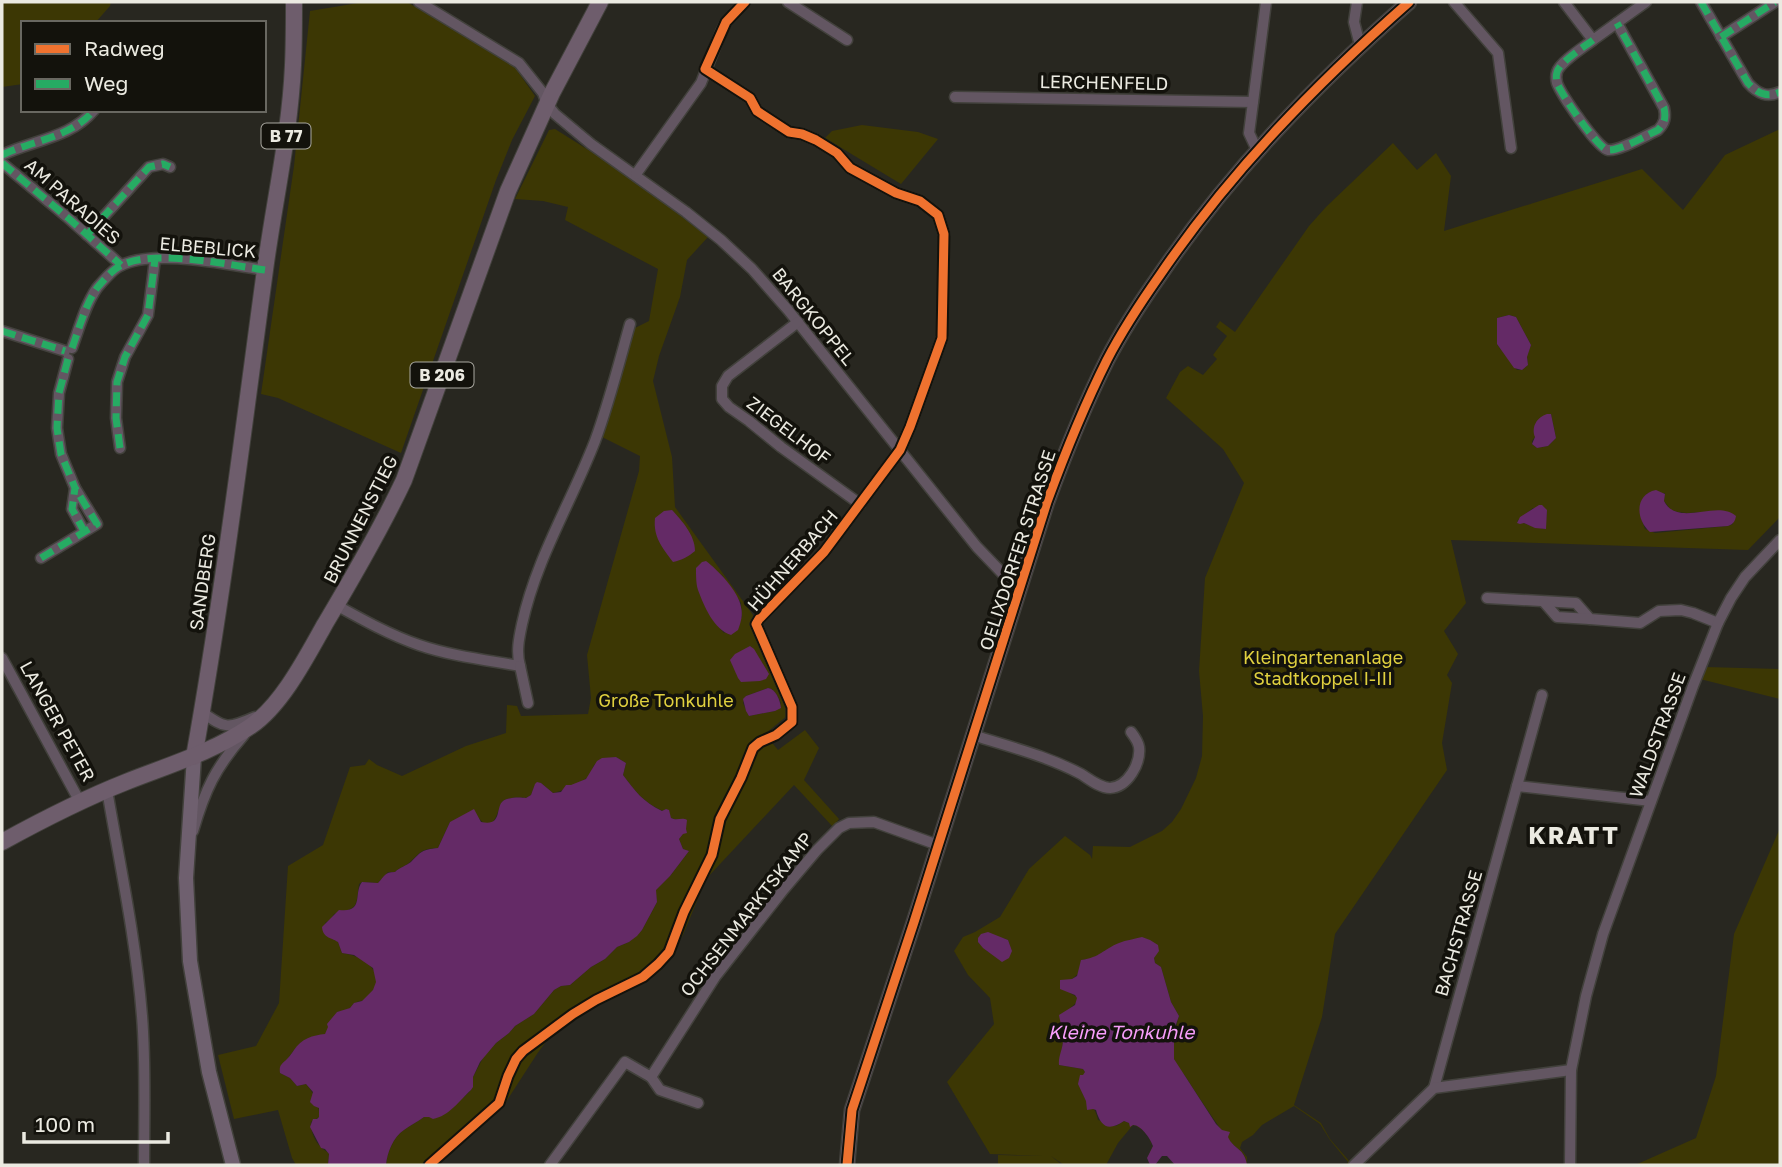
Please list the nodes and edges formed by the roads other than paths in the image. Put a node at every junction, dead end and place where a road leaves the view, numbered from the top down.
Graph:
1 (294, 2) edge
2 (300, 2) edge
3 (419, 2) edge
4 (600, 2) edge
5 (745, 2) edge
6 (788, 2) edge
7 (1266, 2) edge
8 (1357, 2) edge
9 (1409, 2) edge
10 (1454, 2) edge
11 (1564, 2) edge
12 (1646, 2) edge
13 (1701, 2) edge
14 (1775, 2) edge
15 (1617, 23) junction
16 (1721, 37) junction
17 (847, 40) dead end
18 (1593, 40) junction
19 (1360, 46) junction
20 (705, 69) junction
21 (1780, 92) edge
22 (955, 97) dead end
23 (550, 99) junction
24 (1253, 103) junction
25 (92, 112) edge
26 (1511, 148) dead end
27 (1257, 150) junction
28 (2, 155) edge
29 (2, 163) edge
30 (170, 167) dead end
31 (636, 174) junction
32 (944, 234) dead end
33 (87, 235) junction
34 (155, 258) junction
35 (121, 265) junction
36 (265, 270) junction
37 (798, 322) junction
38 (630, 324) dead end
39 (2, 331) edge
40 (942, 338) dead end
41 (68, 353) junction
42 (120, 449) dead end
43 (900, 450) junction
44 (860, 504) junction
45 (1780, 540) edge
46 (41, 558) dead end
47 (1021, 584) junction
48 (1487, 598) dead end
49 (336, 605) junction
50 (1718, 623) junction
51 (2, 658) edge
52 (520, 666) junction
53 (1542, 695) dead end
54 (528, 703) dead end
55 (202, 712) junction
56 (267, 712) junction
57 (252, 726) junction
58 (1131, 732) dead end
59 (776, 735) dead end
60 (973, 735) junction
61 (194, 757) junction
62 (1517, 786) junction
63 (107, 790) junction
64 (80, 802) junction
65 (1651, 802) junction
66 (2, 842) edge
67 (938, 845) junction
68 (187, 851) junction
69 (1571, 1070) junction
70 (651, 1077) junction
71 (1434, 1088) junction
72 (698, 1103) dead end
73 (144, 1165) edge
74 (233, 1165) edge
75 (551, 1165) edge
76 (847, 1165) edge
77 (1354, 1165) edge
78 (1570, 1165) edge

1 - 2 street
1 - 36 main road, SANDBERG / B 77
3 - 23 street, BARGKOPPEL
4 - 23 main road, B 206
5 - 20 street
6 - 17 street
7 - 24 street
8 - 19 street
9 - 19 street, OELIXDORFER STRASSE
10 - 26 street
11 - 18 street
12 - 15 street
13 - 16 street
14 - 16 street
15 - 18 street
15 - 18 street
16 - 21 street
19 - 27 street, OELIXDORFER STRASSE
20 - 31 street
20 - 32 street
22 - 24 street, LERCHENFELD
23 - 31 street, BARGKOPPEL
23 - 49 main road, BRUNNENSTIEG / B 206
24 - 27 street
25 - 28 street
27 - 47 street, OELIXDORFER STRASSE
29 - 33 street, AM PARADIES
30 - 33 street
31 - 37 street, BARGKOPPEL
33 - 35 street, AM PARADIES
34 - 35 street, ELBEBLICK
34 - 36 street, ELBEBLICK
34 - 42 street
35 - 41 street
36 - 55 main road, SANDBERG / B 77
37 - 43 street, BARGKOPPEL
37 - 44 street, ZIEGELHOF
38 - 52 street
39 - 41 street
40 - 43 street, HÜHNERBACH
41 - 46 street
43 - 44 street, HÜHNERBACH
43 - 47 street, BARGKOPPEL
44 - 59 street, HÜHNERBACH
45 - 50 street, WALDSTRASSE
47 - 60 street, OELIXDORFER STRASSE
48 - 50 street
49 - 52 street
49 - 56 main road, BRUNNENSTIEG / B 206
50 - 65 street, WALDSTRASSE
51 - 64 street, LANGER PETER
52 - 54 street
53 - 62 street, BACHSTRASSE
55 - 56 street
55 - 61 main road, SANDBERG / B 77
56 - 57 main road, BRUNNENSTIEG / B 206
57 - 61 main road, BRUNNENSTIEG / B 206
57 - 68 street
58 - 60 street
60 - 67 street, OELIXDORFER STRASSE
61 - 63 main road, LANGER PETER / B 206
61 - 68 street, SANDBERG
62 - 65 street
62 - 71 street, BACHSTRASSE
63 - 64 main road, LANGER PETER / B 206
63 - 73 street
64 - 66 main road, LANGER PETER / B 206
65 - 69 street, WALDSTRASSE
67 - 70 street, OCHSENMARKTSKAMP
67 - 76 street, OELIXDORFER STRASSE
68 - 74 street, SANDBERG
69 - 71 street
69 - 78 street, WALDSTRASSE
70 - 72 street
70 - 75 street
71 - 77 street

